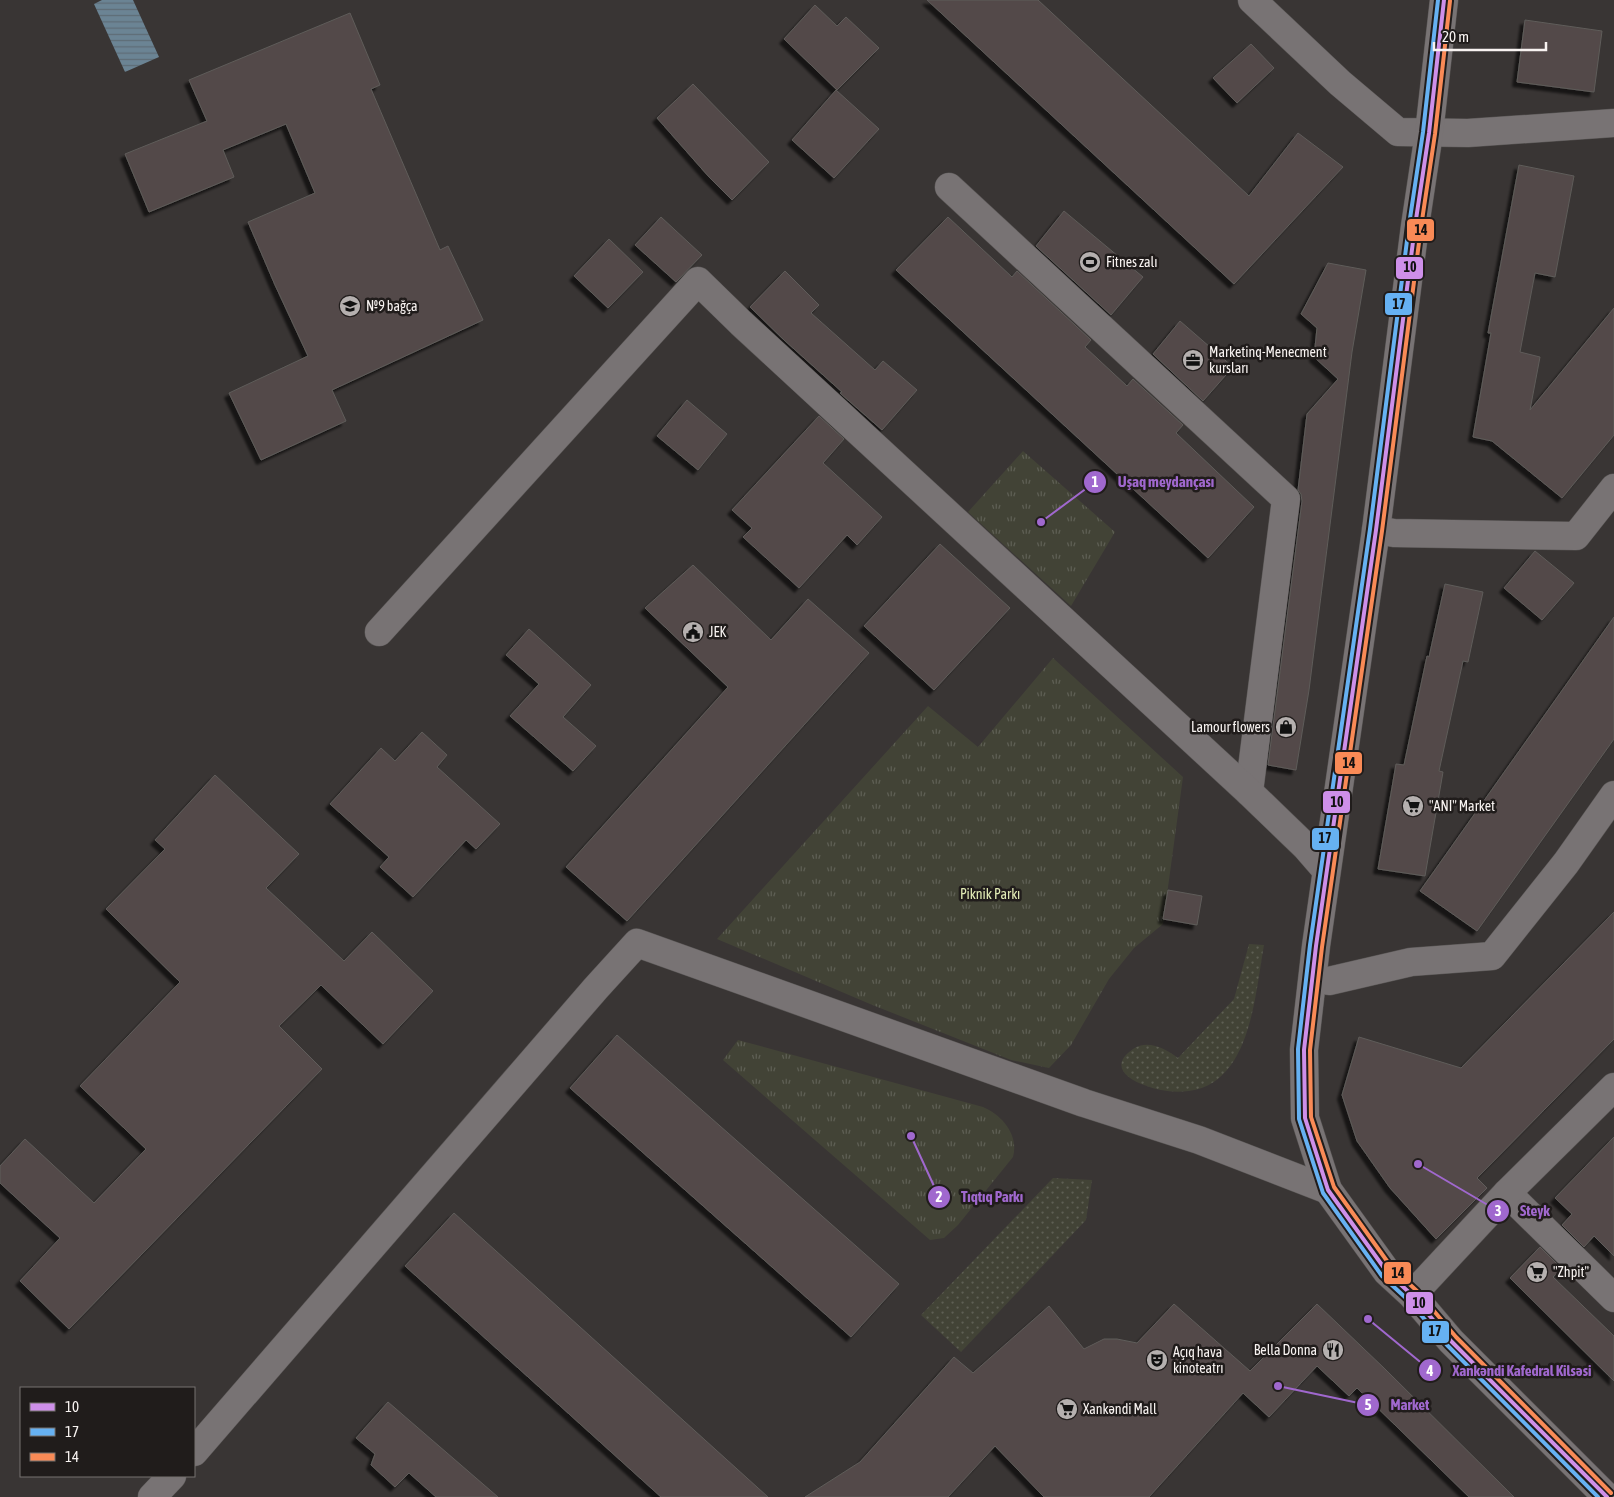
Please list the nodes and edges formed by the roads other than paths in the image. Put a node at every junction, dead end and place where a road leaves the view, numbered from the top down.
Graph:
1 (1252, 0) edge
2 (1444, 0) edge
3 (1614, 123) edge
4 (1430, 133) junction
5 (949, 187) dead end
6 (1614, 488) edge
7 (1376, 530) junction
8 (379, 632) dead end
9 (1249, 792) junction
10 (1614, 795) edge
11 (1326, 870) junction
12 (1329, 981) dead end
13 (1614, 1087) edge
14 (1328, 1190) junction
15 (1507, 1193) junction
16 (1412, 1295) junction
17 (1614, 1298) edge
18 (195, 1451) edge
19 (171, 1477) edge
20 (1595, 1493) edge
21 (152, 1497) edge

1 - 4 street
2 - 4 street
3 - 4 street
4 - 7 street
5 - 9 street
6 - 7 street
7 - 11 street
8 - 9 street
9 - 11 street
10 - 12 street
11 - 14 street
13 - 15 street
14 - 16 street
14 - 18 street
15 - 16 street
15 - 17 street
16 - 20 street
19 - 21 street

